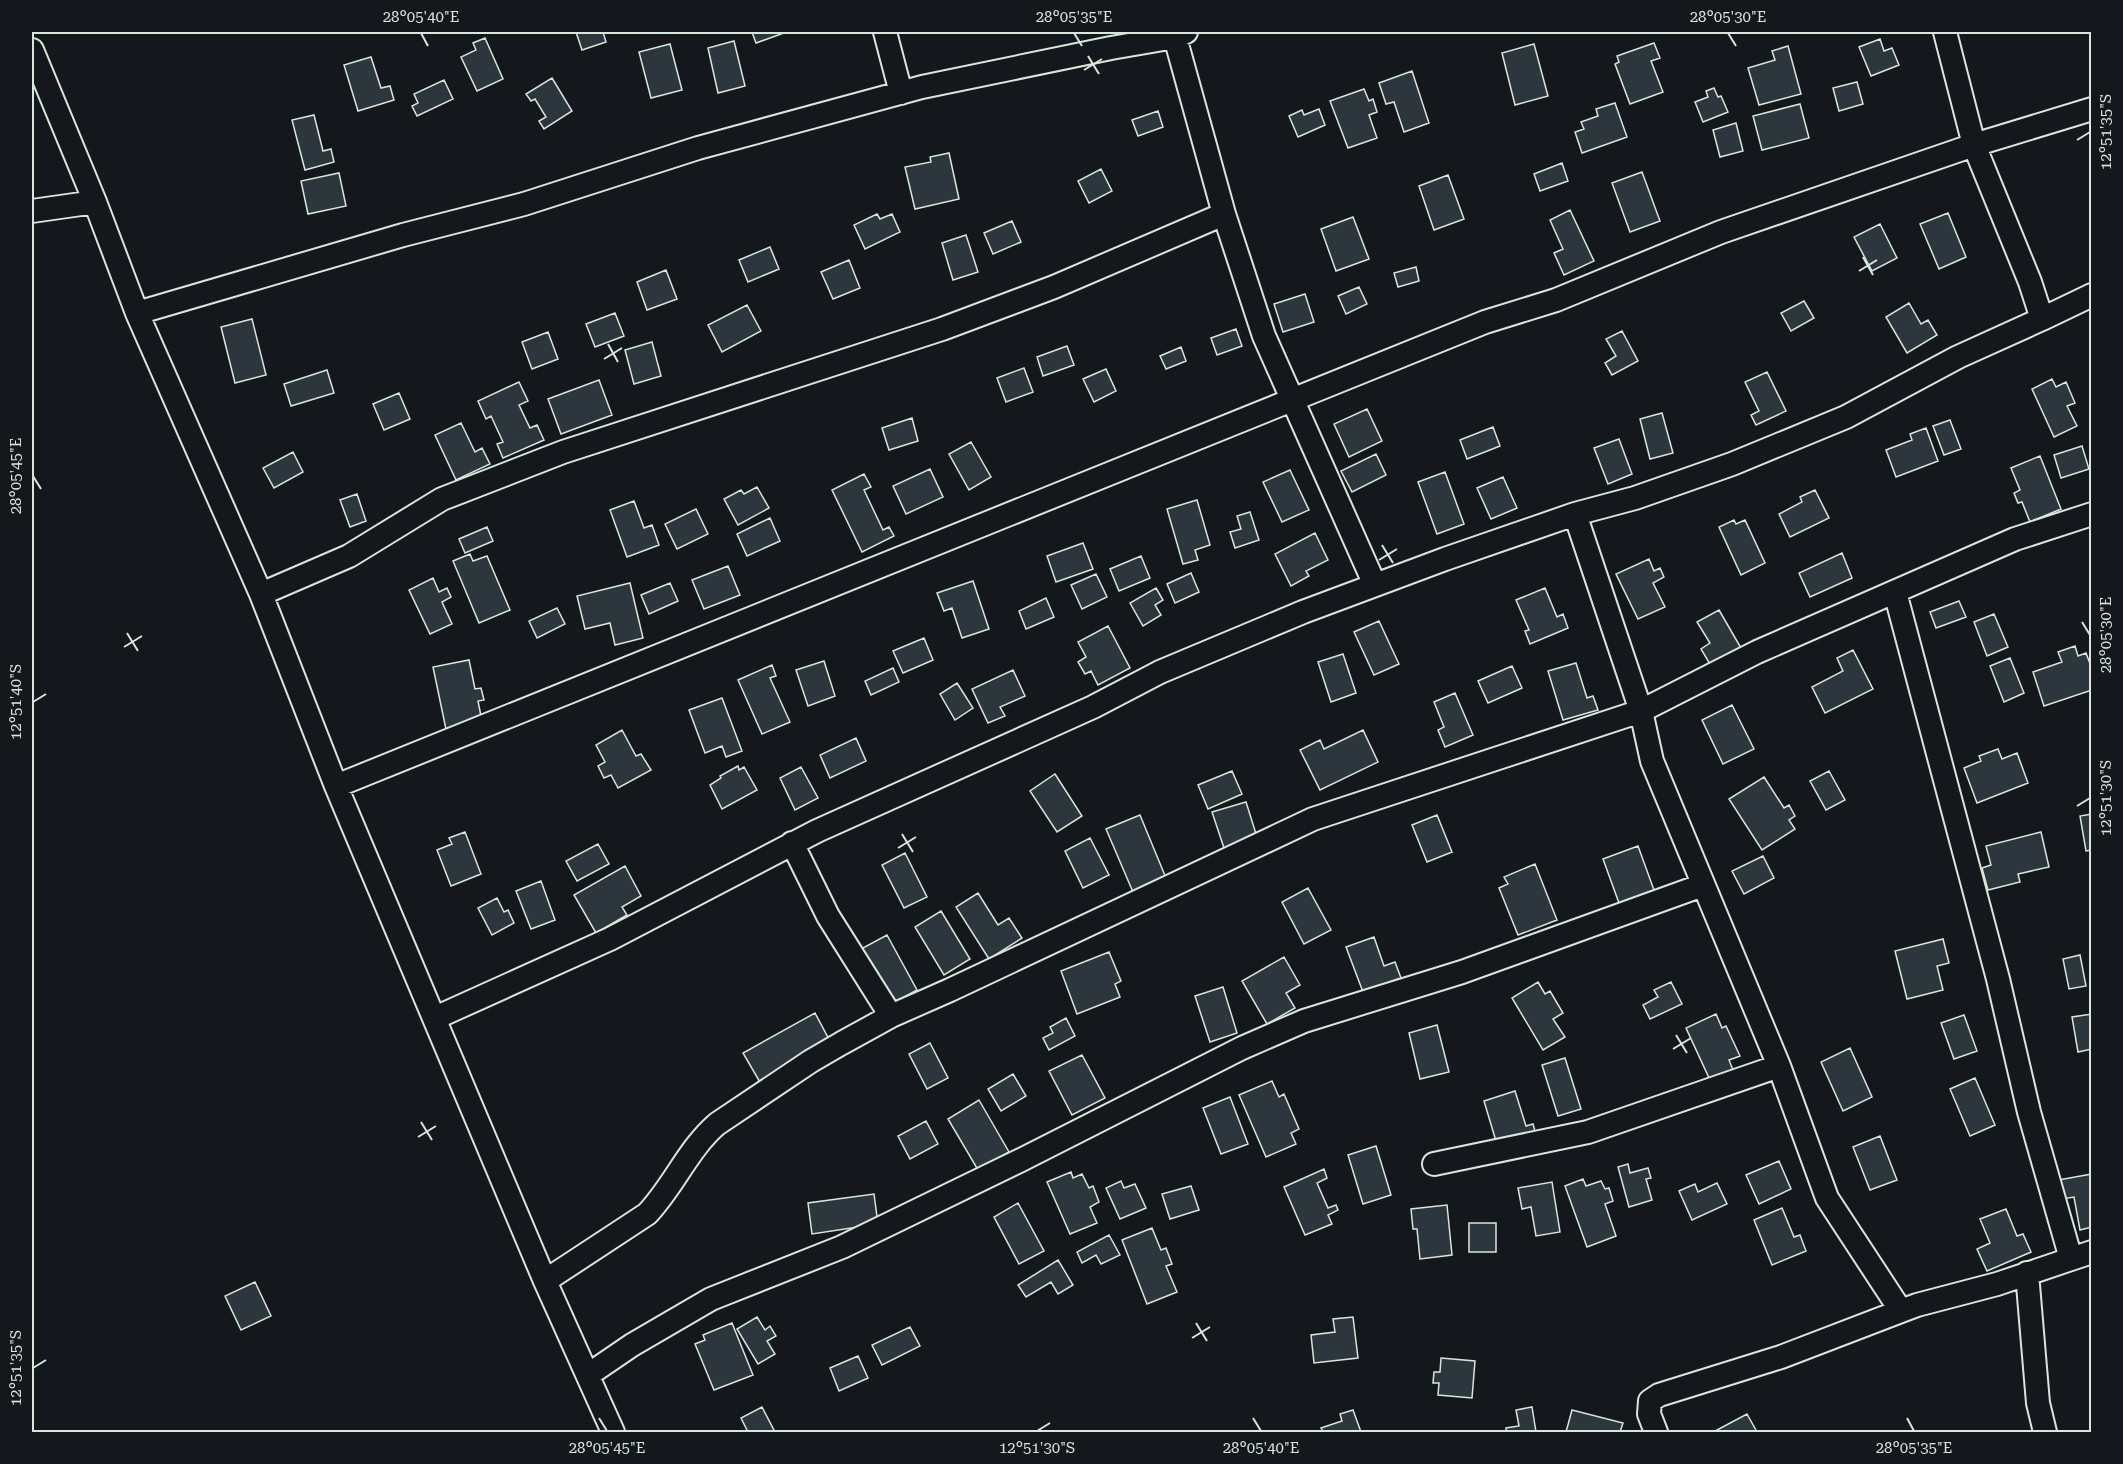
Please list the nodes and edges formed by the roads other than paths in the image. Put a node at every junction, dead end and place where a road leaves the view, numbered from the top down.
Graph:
1 (885, 32) edge
2 (1945, 32) edge
3 (1180, 34) edge
4 (32, 50) edge
5 (901, 93) junction
6 (2091, 110) edge
7 (1974, 145) junction
8 (95, 202) junction
9 (32, 211) edge
10 (1224, 214) junction
11 (2091, 295) edge
12 (137, 313) junction
13 (2042, 319) junction
14 (1291, 399) junction
15 (1575, 514) junction
16 (2091, 514) edge
17 (1375, 585) junction
18 (1895, 592) junction
19 (261, 594) junction
20 (1641, 711) junction
21 (336, 786) junction
22 (792, 843) junction
23 (1703, 885) junction
24 (891, 1016) junction
25 (435, 1018) junction
26 (1779, 1066) junction
27 (1434, 1164) dead end
28 (2081, 1255) edge
29 (2027, 1273) junction
30 (545, 1281) junction
31 (1900, 1311) junction
32 (588, 1375) junction
33 (613, 1432) edge
34 (1656, 1432) edge
35 (2045, 1432) edge

1 - 5 street
2 - 7 street
3 - 5 street
3 - 10 street
4 - 8 street
5 - 12 street
6 - 7 street
7 - 13 street
7 - 14 street
8 - 9 street
8 - 12 street
10 - 14 street
10 - 19 street
11 - 13 street
12 - 19 street
13 - 15 street
14 - 17 street
14 - 21 street
15 - 17 street
15 - 20 street
16 - 18 street
17 - 22 street
18 - 20 street
18 - 28 street
19 - 21 street
20 - 23 street
20 - 24 street
21 - 25 street
22 - 24 street
22 - 25 street
23 - 26 street
23 - 32 street
24 - 30 street
25 - 30 street
26 - 27 street
26 - 31 street
28 - 29 street
29 - 31 street
29 - 35 street
30 - 32 street
31 - 34 street
32 - 33 street

